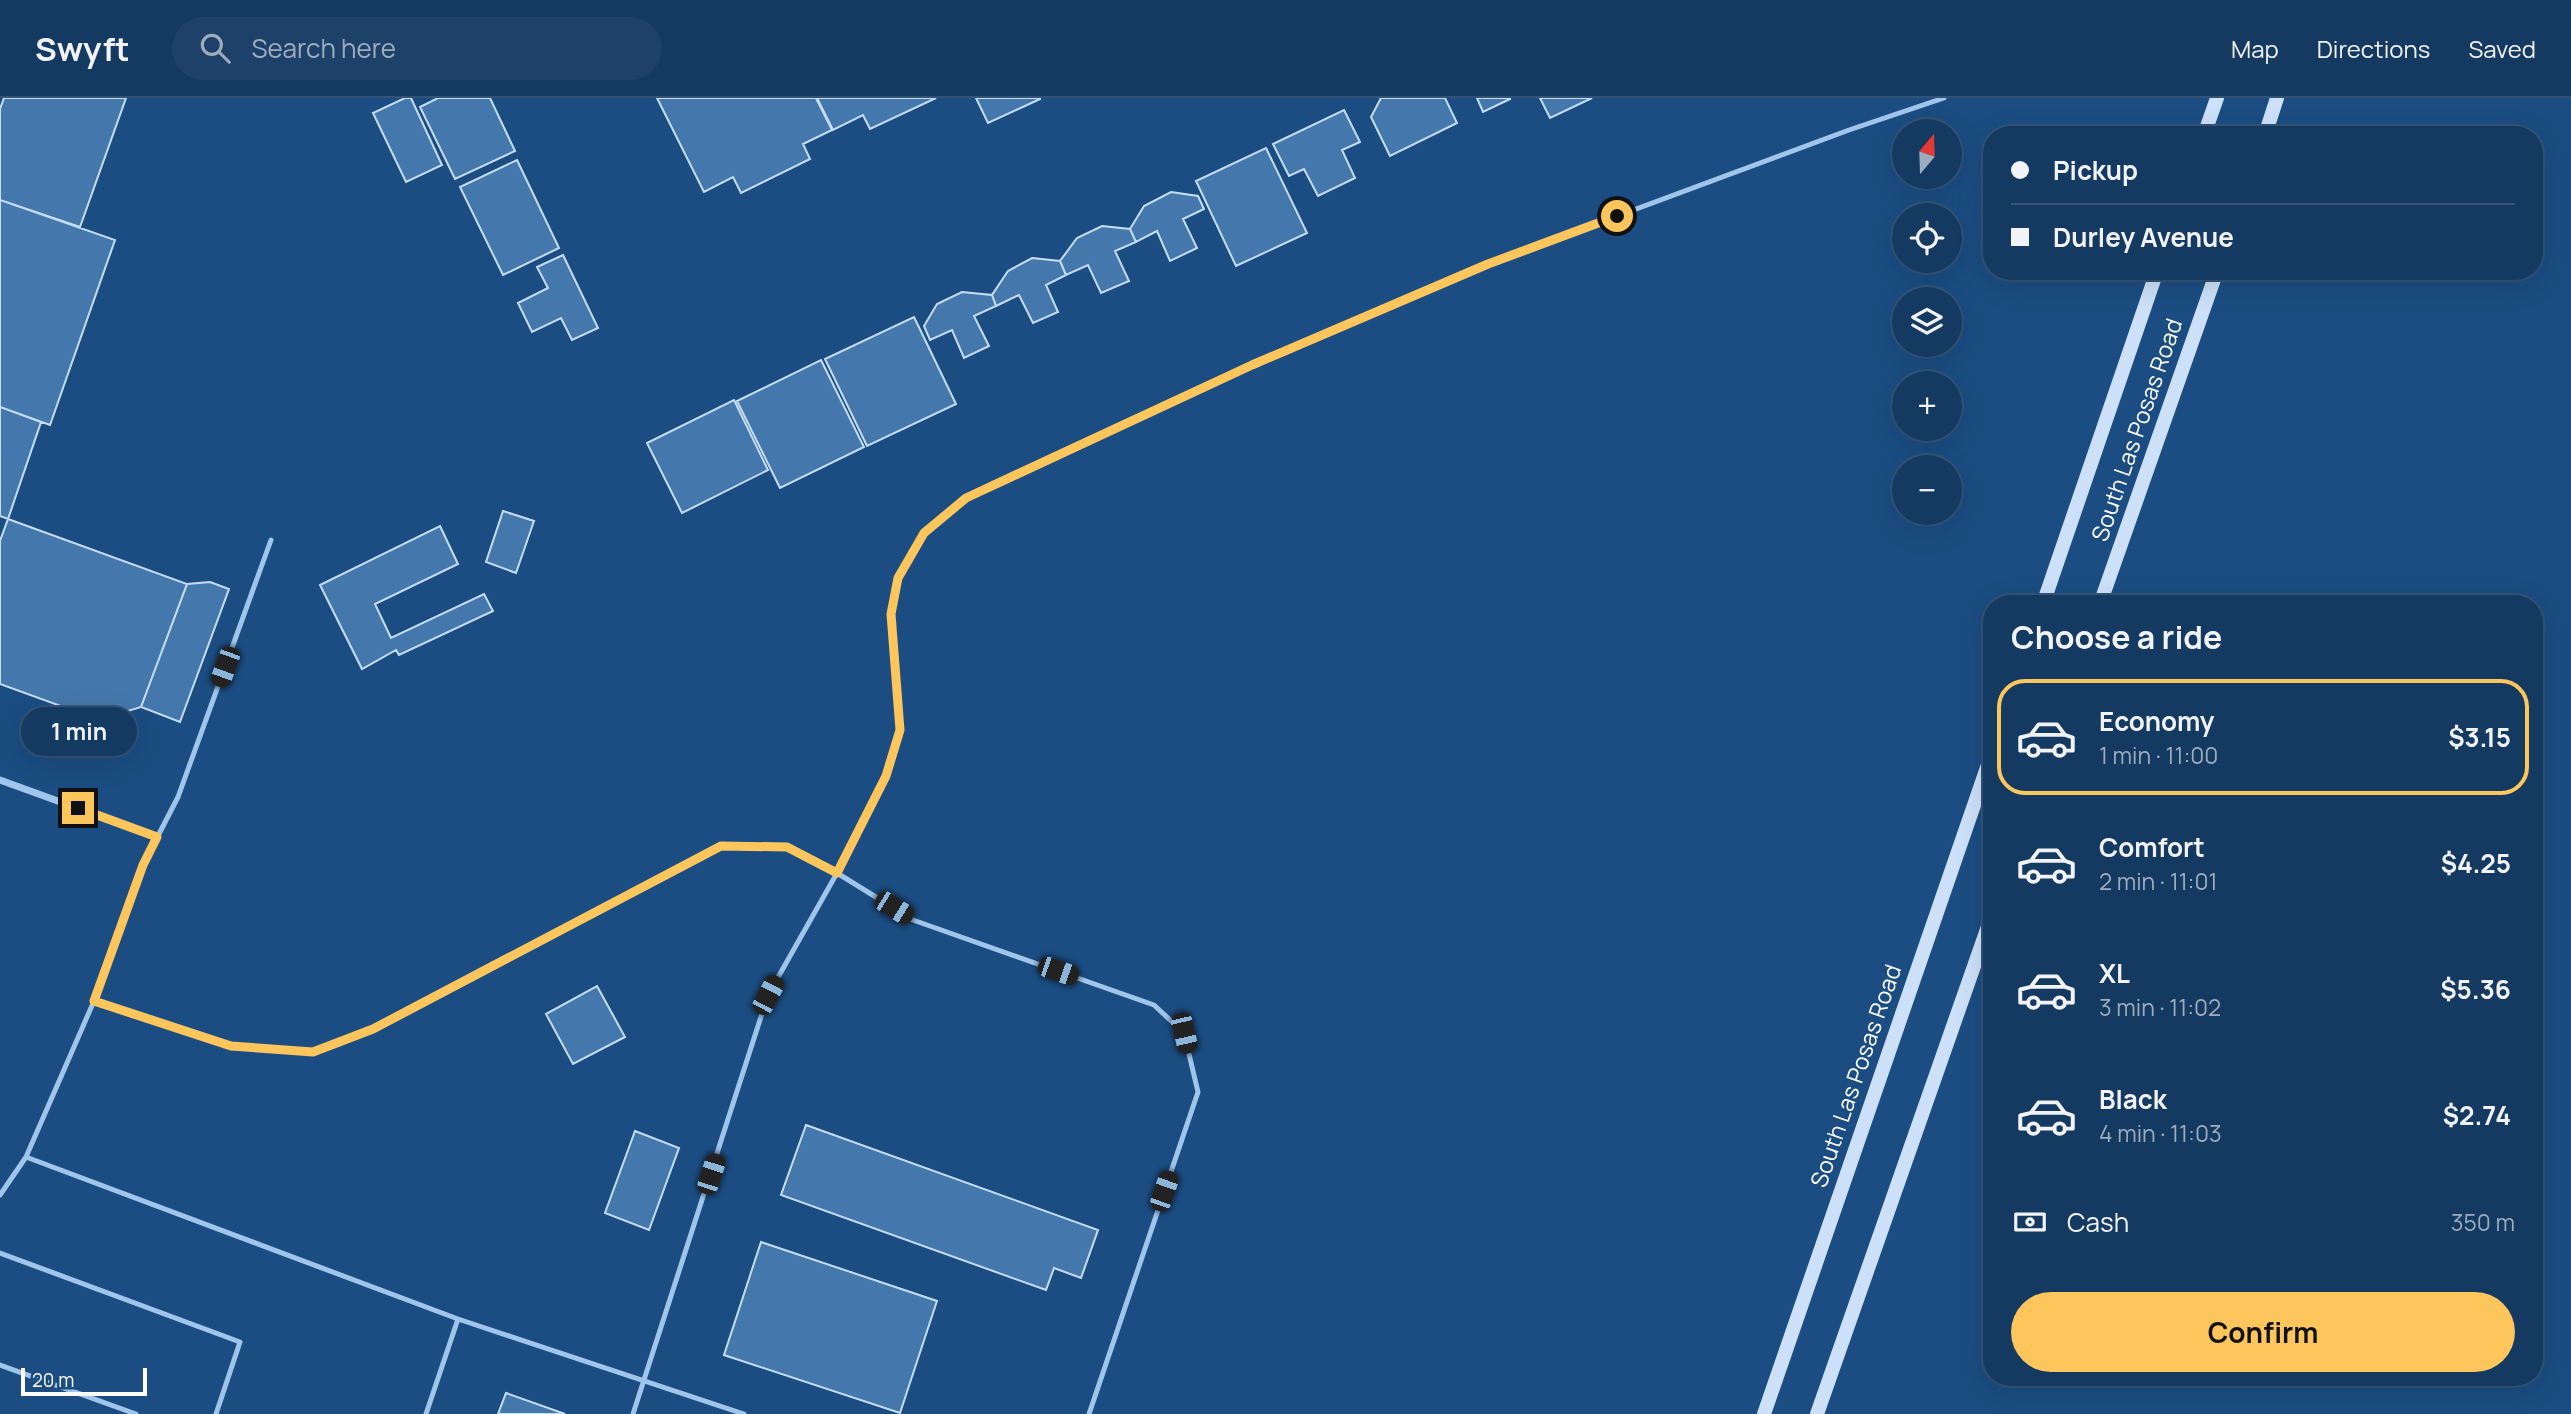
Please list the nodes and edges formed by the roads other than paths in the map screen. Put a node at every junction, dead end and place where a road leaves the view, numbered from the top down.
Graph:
1 (1944, 98) edge
2 (2217, 98) edge
3 (2277, 98) edge
4 (2207, 126) edge
5 (2267, 126) edge
6 (2154, 280) edge
7 (2214, 280) edge
8 (271, 540) dead end
9 (2046, 595) edge
10 (2103, 595) edge
11 (1983, 779) edge
12 (0, 780) edge
13 (157, 837) junction
14 (837, 873) junction
15 (1983, 941) edge
16 (94, 1001) junction
17 (26, 1157) junction
18 (0, 1195) edge
19 (0, 1253) edge
20 (458, 1320) junction
21 (0, 1364) edge
22 (646, 1380) junction
23 (136, 1414) edge
24 (216, 1414) edge
25 (426, 1414) edge
26 (634, 1414) edge
27 (744, 1414) edge
28 (1089, 1414) edge
29 (1764, 1414) edge
30 (1817, 1414) edge

1 - 14 lane
2 - 4 main road
3 - 5 main road
6 - 9 main road, South Las Posas Road
7 - 10 main road, South Las Posas Road
8 - 13 lane
11 - 29 main road, South Las Posas Road
12 - 13 street
13 - 16 lane
14 - 16 lane
14 - 22 lane
14 - 28 lane
15 - 30 main road
16 - 17 lane
17 - 18 lane
17 - 20 lane
19 - 24 lane
20 - 22 lane
20 - 25 lane
21 - 23 lane
22 - 26 lane
22 - 27 lane

